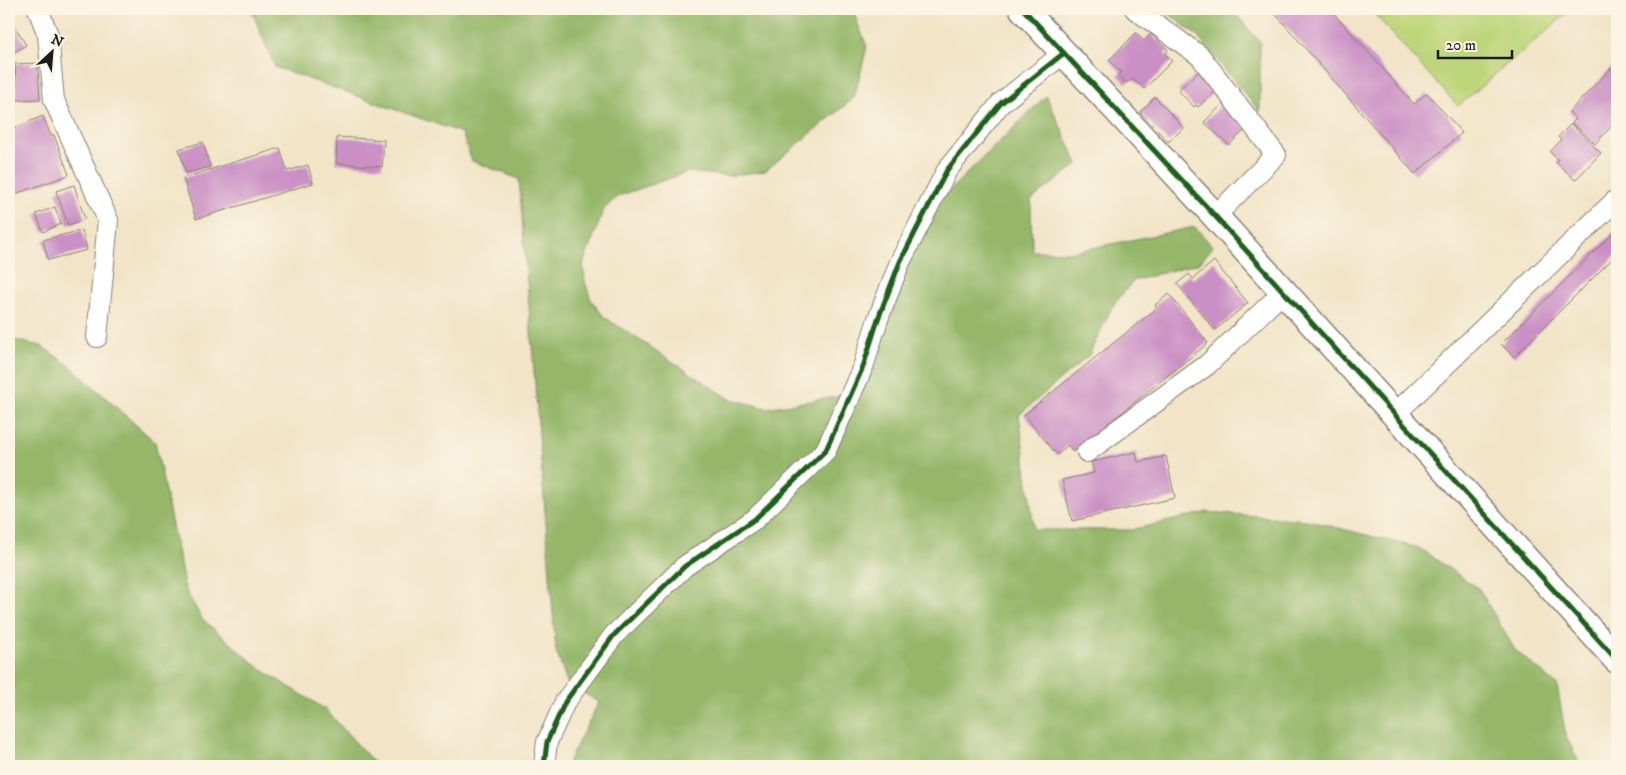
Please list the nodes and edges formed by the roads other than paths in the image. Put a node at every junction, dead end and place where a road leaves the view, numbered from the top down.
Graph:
1 (38, 9) edge
2 (1023, 9) edge
3 (1135, 9) edge
4 (1064, 53) junction
5 (1617, 199) edge
6 (1215, 216) junction
7 (1283, 292) junction
8 (97, 337) dead end
9 (1395, 414) junction
10 (1087, 452) dead end
11 (1617, 660) edge
12 (544, 766) edge

1 - 8 street
2 - 4 street
3 - 6 street
4 - 6 street
4 - 12 street
5 - 9 street
6 - 7 street
7 - 9 street
7 - 10 street
9 - 11 street

